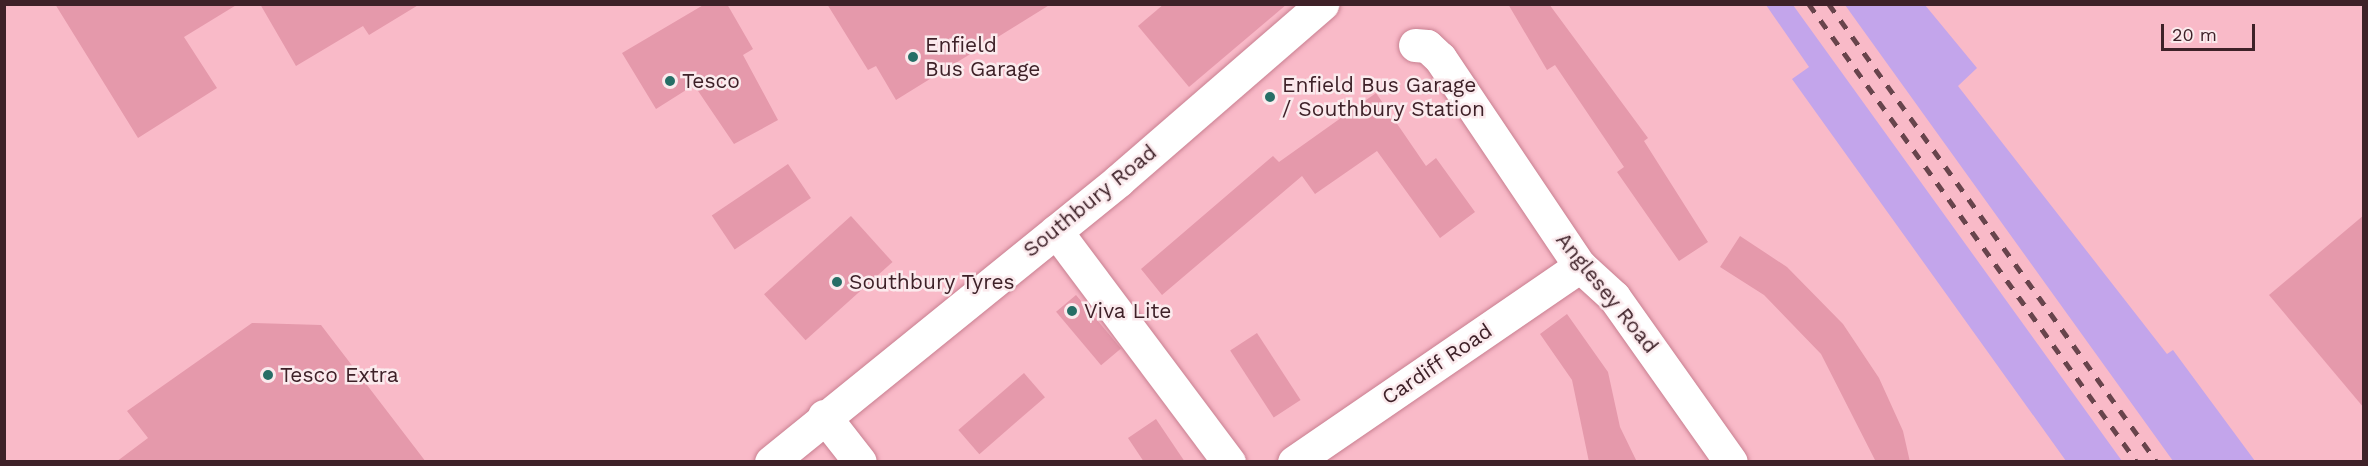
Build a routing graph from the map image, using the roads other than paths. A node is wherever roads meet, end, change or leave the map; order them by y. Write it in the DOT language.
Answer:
graph roads {
  1 [pos="1322,4"];
  2 [pos="1416,45"];
  3 [pos="1056,231"];
  4 [pos="1580,266"];
  5 [pos="824,416"];
  6 [pos="771,462"];
  7 [pos="860,462"];
  8 [pos="1229,462"];
  9 [pos="1294,462"];
  10 [pos="1731,462"];
  1 -- 3 [label="street, Southbury Road"];
  2 -- 4 [label="street, Anglesey Road"];
  3 -- 5 [label="street, Southbury Road"];
  3 -- 8 [label="street"];
  4 -- 9 [label="street, Cardiff Road"];
  4 -- 10 [label="street, Anglesey Road"];
  5 -- 6 [label="street, Southbury Road"];
  5 -- 7 [label="street"];
}
